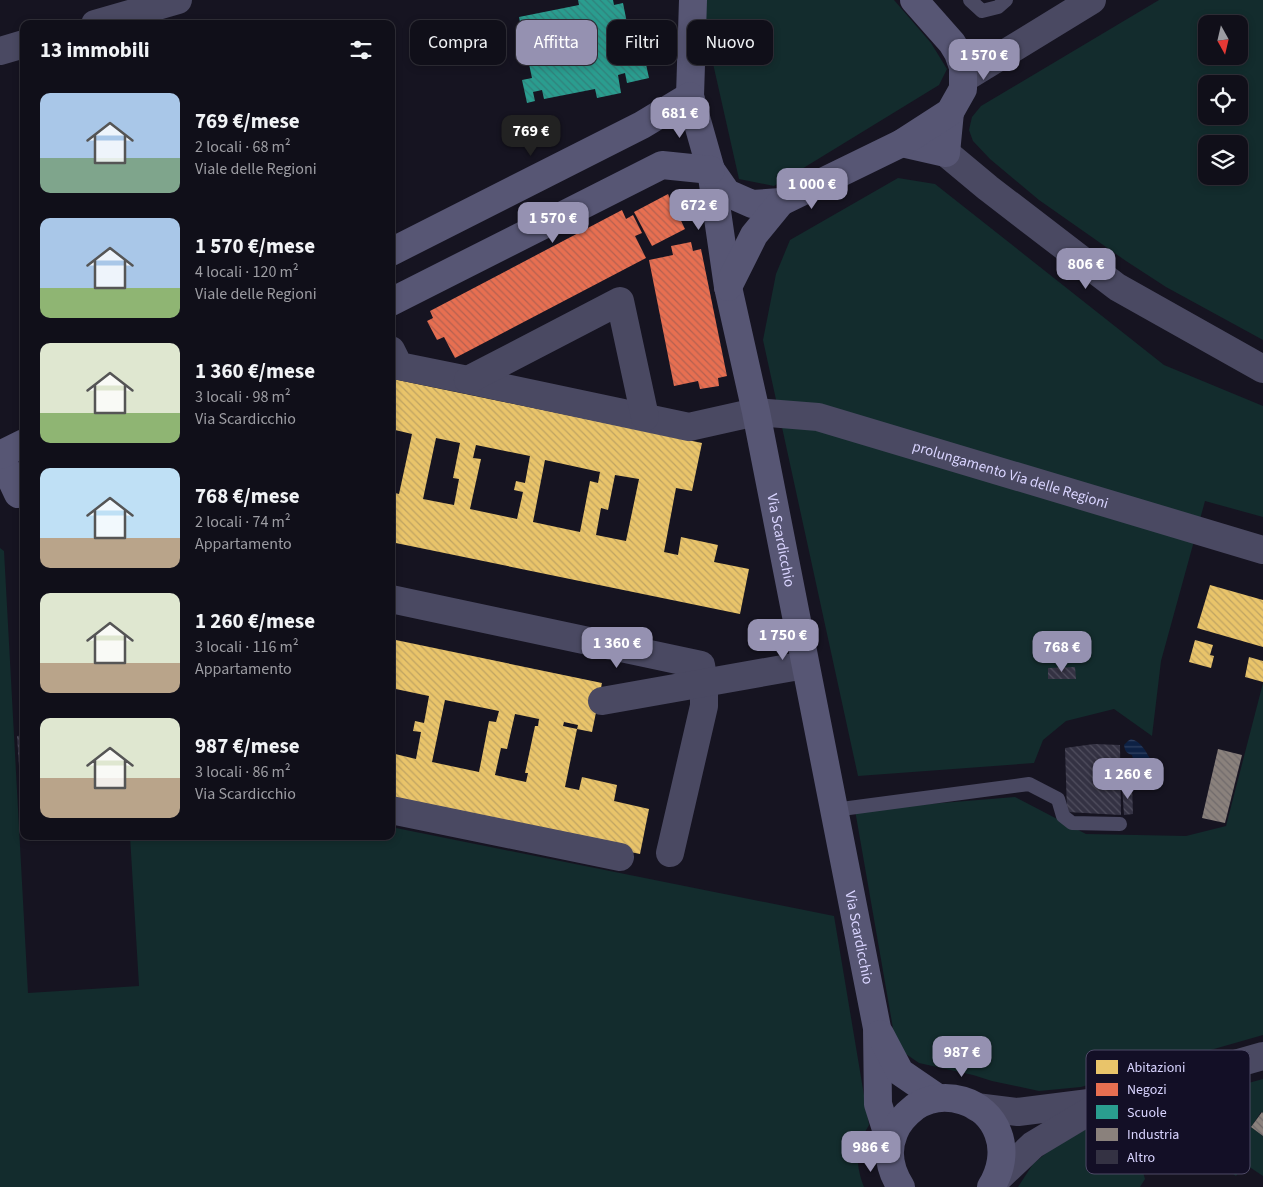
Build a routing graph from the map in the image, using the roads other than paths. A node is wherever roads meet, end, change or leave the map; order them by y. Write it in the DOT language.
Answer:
graph roads {
  1 [pos="178,0"];
  2 [pos="693,0"];
  3 [pos="914,0"];
  4 [pos="970,0"];
  5 [pos="1006,0"];
  6 [pos="1092,0"];
  7 [pos="109,20"];
  8 [pos="20,45"];
  9 [pos="0,51"];
  10 [pos="963,79"];
  11 [pos="690,96"];
  12 [pos="950,112"];
  13 [pos="902,143"];
  14 [pos="946,153"];
  15 [pos="711,170"];
  16 [pos="781,202"];
  17 [pos="395,250"];
  18 [pos="728,287"];
  19 [pos="395,300"];
  20 [pos="395,362"];
  21 [pos="1263,369"];
  22 [pos="468,380"];
  23 [pos="756,412"];
  24 [pos="645,417"];
  25 [pos="20,445"];
  26 [pos="0,455"];
  27 [pos="14,496"];
  28 [pos="1263,550"];
  29 [pos="395,600"];
  30 [pos="805,665"];
  31 [pos="704,683"];
  32 [pos="602,701"];
  33 [pos="834,810"];
  34 [pos="395,811"];
  35 [pos="1120,824"];
  36 [pos="670,853"];
  37 [pos="620,857"];
  38 [pos="877,1028"];
  39 [pos="1263,1056"];
  40 [pos="1250,1060"];
  41 [pos="938,1098"];
  42 [pos="1086,1103"];
  43 [pos="976,1106"];
  44 [pos="1086,1112"];
  45 [pos="890,1142"];
  46 [pos="993,1184"];
  47 [pos="901,1187"];
  1 -- 7 [label="street"];
  2 -- 11 [label="street"];
  3 -- 10 [label="street"];
  4 -- 5 [label="lane"];
  6 -- 10 [label="street"];
  8 -- 9 [label="street"];
  10 -- 12 [label="street"];
  11 -- 15 [label="street"];
  11 -- 17 [label="street"];
  12 -- 13 [label="street"];
  12 -- 14 [label="street"];
  13 -- 14 [label="street"];
  13 -- 16 [label="street"];
  14 -- 21 [label="street"];
  15 -- 16 [label="street"];
  15 -- 18 [label="street, Via Scardicchio"];
  15 -- 19 [label="street"];
  16 -- 18 [label="street"];
  18 -- 23 [label="street, Via Scardicchio"];
  20 -- 22 [label="street, prolungamento Via delle Regioni"];
  22 -- 24 [label="street, prolungamento Via delle Regioni"];
  22 -- 24 [label="street"];
  23 -- 24 [label="street, prolungamento Via delle Regioni"];
  23 -- 28 [label="street, prolungamento Via delle Regioni"];
  23 -- 30 [label="street, Via Scardicchio"];
  25 -- 26 [label="street"];
  26 -- 27 [label="street"];
  29 -- 31 [label="street"];
  30 -- 31 [label="street"];
  30 -- 33 [label="street, Via Scardicchio"];
  31 -- 32 [label="street"];
  31 -- 36 [label="street"];
  33 -- 35 [label="lane"];
  33 -- 38 [label="street, Via Scardicchio"];
  34 -- 37 [label="street"];
  38 -- 41 [label="street, Via Scardicchio"];
  38 -- 45 [label="street, Via Scardicchio"];
  39 -- 40 [label="street"];
  41 -- 43 [label="street"];
  41 -- 45 [label="street"];
  42 -- 43 [label="street"];
  43 -- 46 [label="street"];
  44 -- 46 [label="street"];
  45 -- 47 [label="street, Via Scardicchio"];
}
